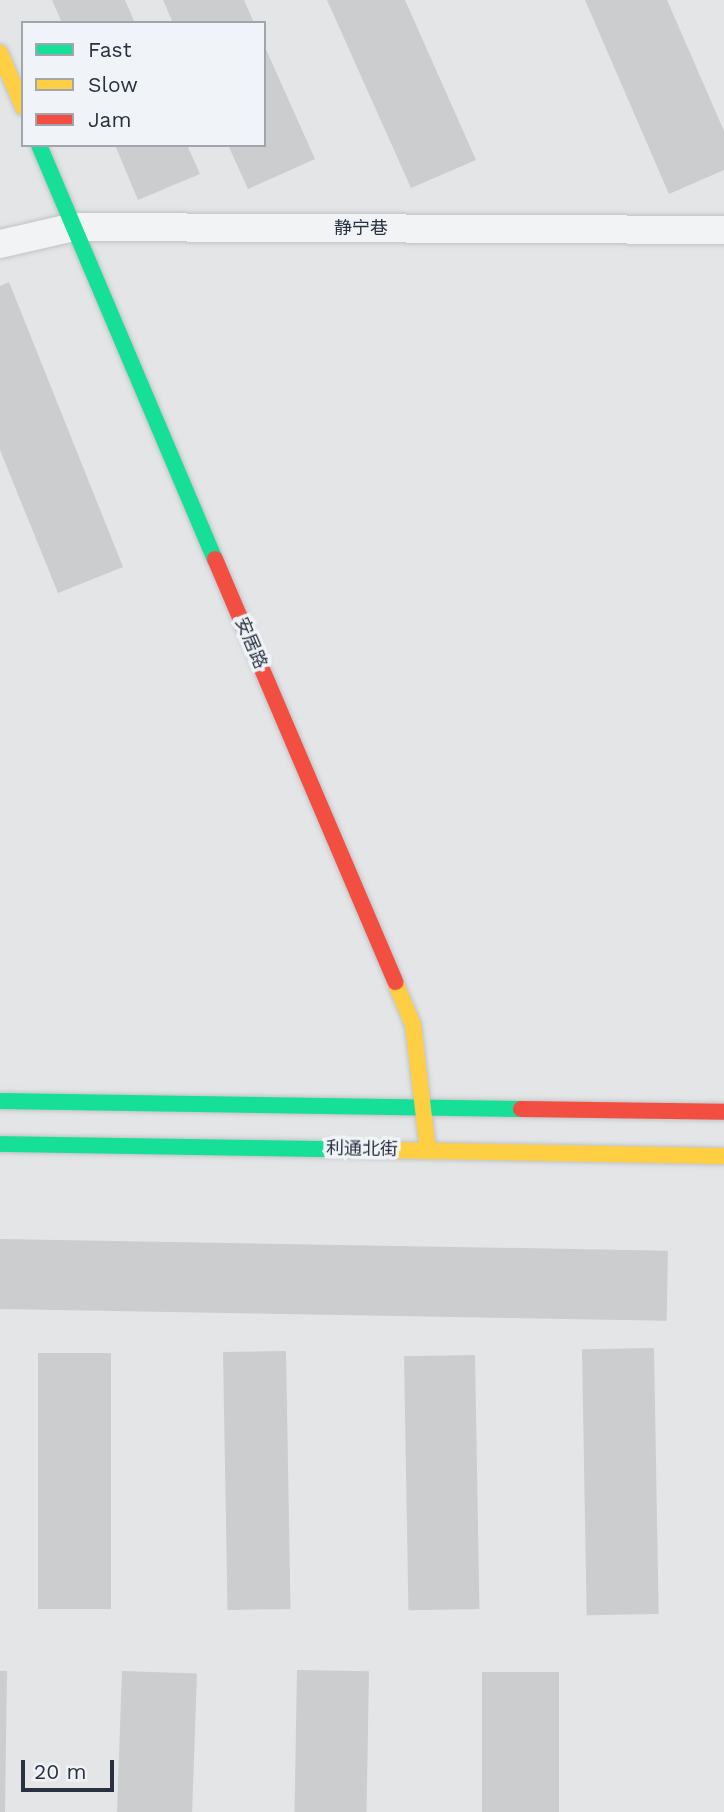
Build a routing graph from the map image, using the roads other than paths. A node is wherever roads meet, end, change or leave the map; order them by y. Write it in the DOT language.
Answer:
graph roads {
  1 [pos="0,53"];
  2 [pos="21,102"];
  3 [pos="40,147"];
  4 [pos="74,227"];
  5 [pos="724,230"];
  6 [pos="0,244"];
  7 [pos="0,1101"];
  8 [pos="426,1106"];
  9 [pos="724,1112"];
  10 [pos="0,1144"];
  11 [pos="428,1151"];
  12 [pos="724,1156"];
  1 -- 2 [label="main road"];
  3 -- 4 [label="main road, 安居路"];
  4 -- 5 [label="street, 静宁巷"];
  4 -- 6 [label="street, 静宁巷"];
  4 -- 8 [label="main road, 安居路"];
  7 -- 8 [label="main road"];
  8 -- 9 [label="main road"];
  8 -- 11 [label="main road, 安居路"];
  10 -- 11 [label="main road, 利通北街"];
  11 -- 12 [label="main road, 利通北街"];
}
